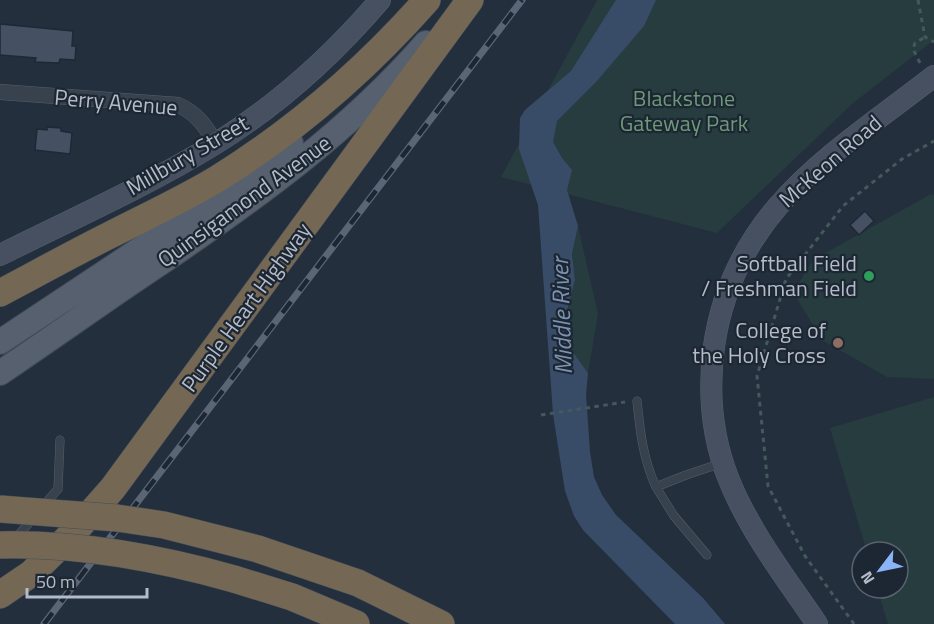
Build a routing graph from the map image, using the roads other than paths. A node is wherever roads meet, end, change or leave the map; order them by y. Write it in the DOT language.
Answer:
graph roads {
  1 [pos="380,0"];
  2 [pos="427,0"];
  3 [pos="465,0"];
  4 [pos="470,0"];
  5 [pos="927,70"];
  6 [pos="345,84"];
  7 [pos="0,92"];
  8 [pos="216,143"];
  9 [pos="0,255"];
  10 [pos="0,293"];
  11 [pos="0,342"];
  12 [pos="0,374"];
  13 [pos="637,401"];
  14 [pos="60,440"];
  15 [pos="723,463"];
  16 [pos="656,488"];
  17 [pos="0,509"];
  18 [pos="0,545"];
  19 [pos="0,555"];
  20 [pos="708,555"];
  21 [pos="0,595"];
  22 [pos="356,624"];
  23 [pos="441,624"];
  24 [pos="817,624"];
  1 -- 8 [label="main road, Millbury Street"];
  2 -- 6 [label="highway"];
  3 -- 12 [label="main road, Quinsigamond Avenue"];
  4 -- 21 [label="highway, Purple Heart Highway"];
  5 -- 15 [label="main road, McKeon Road"];
  6 -- 10 [label="highway"];
  6 -- 11 [label="main road, Quinsigamond Avenue"];
  7 -- 8 [label="street, Perry Avenue"];
  8 -- 9 [label="main road, Millbury Street"];
  13 -- 16 [label="lane"];
  14 -- 19 [label="lane"];
  15 -- 16 [label="lane"];
  15 -- 24 [label="main road, McKeon Road"];
  16 -- 20 [label="lane"];
  17 -- 23 [label="highway, bridge"];
  18 -- 22 [label="highway, bridge"];
}
